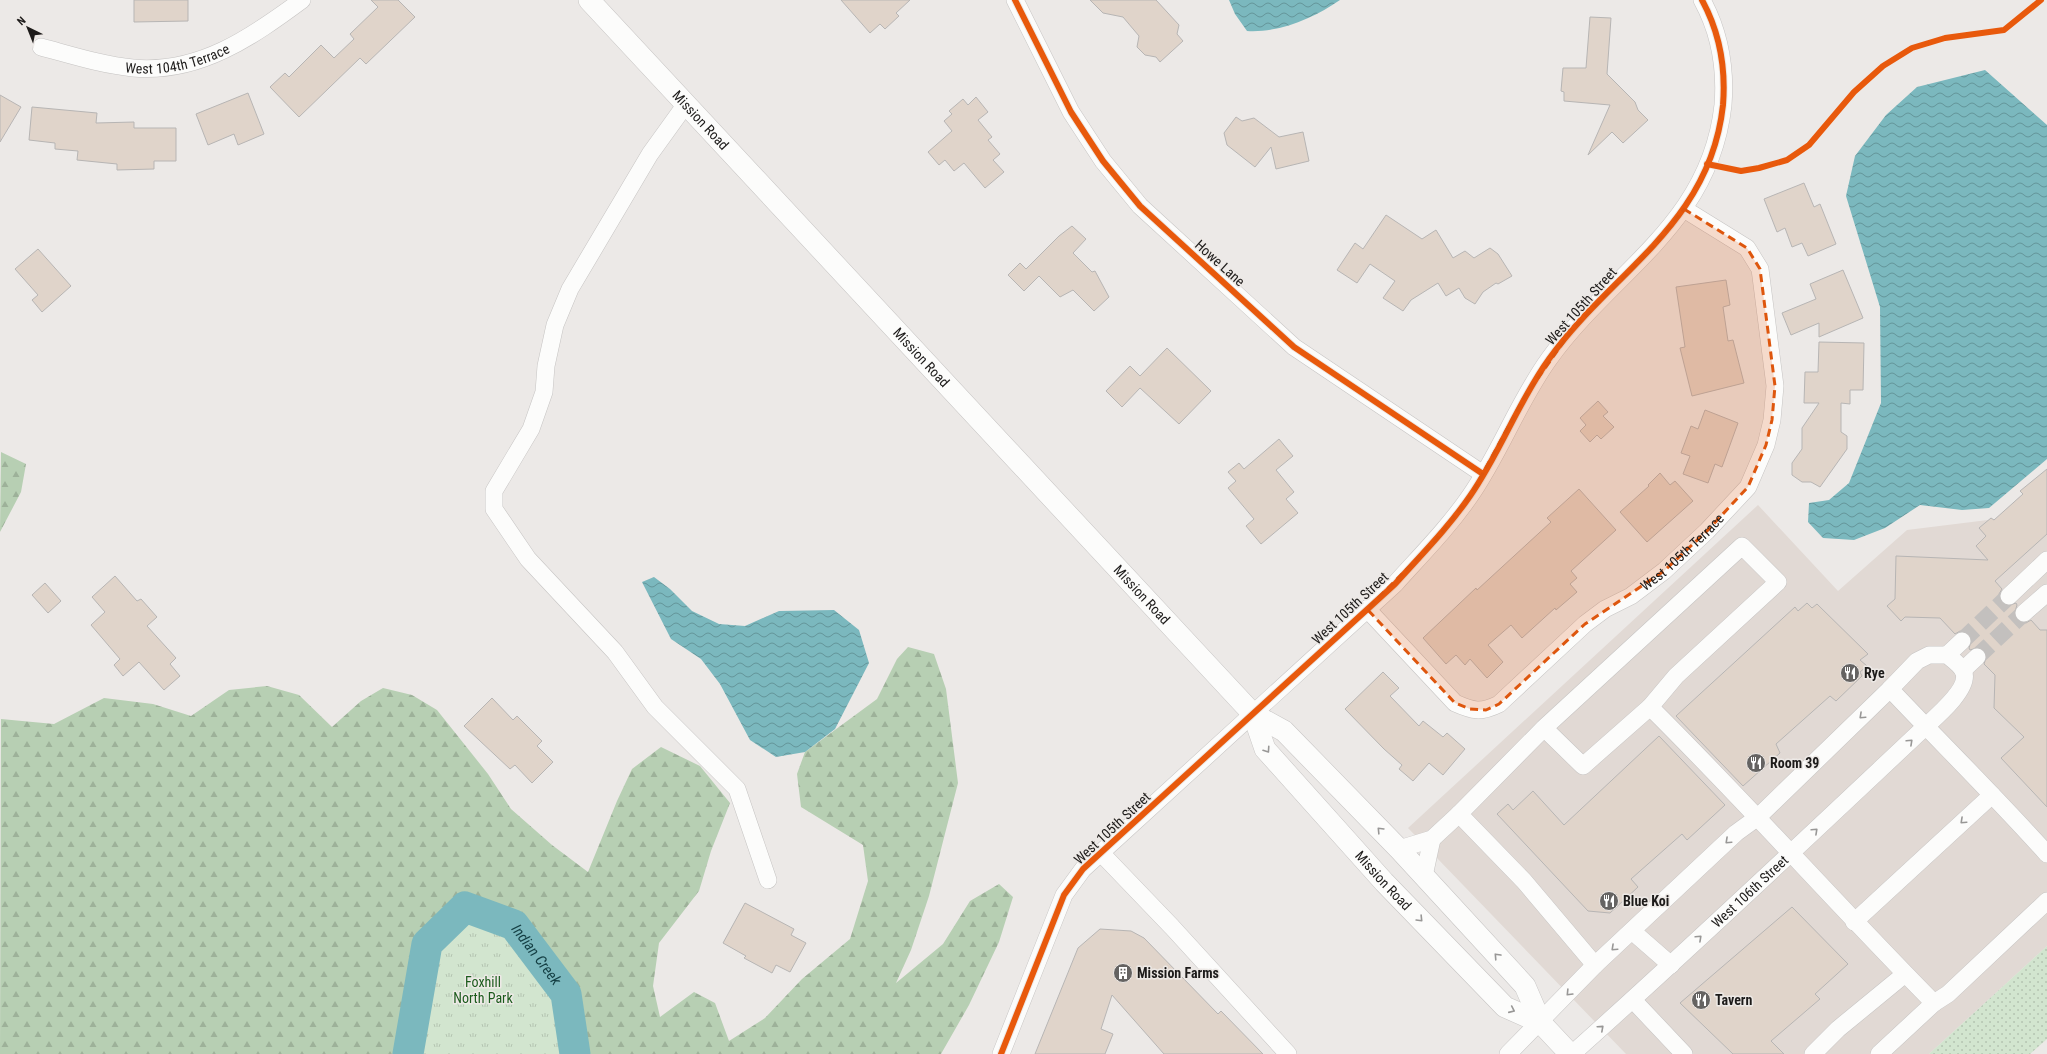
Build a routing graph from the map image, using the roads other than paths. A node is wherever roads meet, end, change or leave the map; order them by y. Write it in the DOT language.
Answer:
graph roads {
  1 [pos="302,0"];
  2 [pos="589,0"];
  3 [pos="1015,0"];
  4 [pos="1702,0"];
  5 [pos="41,47"];
  6 [pos="686,104"];
  7 [pos="1684,210"];
  8 [pos="1483,474"];
  9 [pos="2047,560"];
  10 [pos="2026,581"];
  11 [pos="2044,595"];
  12 [pos="2009,596"];
  13 [pos="1367,609"];
  14 [pos="2024,613"];
  15 [pos="1962,641"];
  16 [pos="1947,654"];
  17 [pos="1977,657"];
  18 [pos="1963,670"];
  19 [pos="1890,689"];
  20 [pos="1650,707"];
  21 [pos="1253,714"];
  22 [pos="1926,727"];
  23 [pos="1544,728"];
  24 [pos="1992,795"];
  25 [pos="1459,814"];
  26 [pos="1758,817"];
  27 [pos="1432,839"];
  28 [pos="1399,849"];
  29 [pos="1792,852"];
  30 [pos="1101,853"];
  31 [pos="2047,854"];
  32 [pos="1424,876"];
  33 [pos="768,880"];
  34 [pos="2047,901"];
  35 [pos="1854,922"];
  36 [pos="1632,931"];
  37 [pos="1596,965"];
  38 [pos="1671,965"];
  39 [pos="1905,974"];
  40 [pos="1633,1000"];
  41 [pos="1934,1003"];
  42 [pos="1541,1023"];
  43 [pos="1001,1054"];
  44 [pos="1288,1054"];
  45 [pos="1508,1054"];
  46 [pos="1571,1054"];
  47 [pos="1684,1054"];
  48 [pos="1813,1054"];
  49 [pos="1879,1054"];
  1 -- 5 [label="street, West 104th Terrace"];
  2 -- 6 [label="main road, Mission Road"];
  3 -- 8 [label="street, Howe Lane"];
  4 -- 7 [label="street, West 105th Street"];
  6 -- 21 [label="main road, Mission Road"];
  6 -- 33 [label="street"];
  7 -- 8 [label="street, West 105th Street"];
  7 -- 13 [label="street, West 105th Terrace"];
  8 -- 13 [label="street, West 105th Street"];
  9 -- 10 [label="street"];
  10 -- 11 [label="street"];
  10 -- 12 [label="street"];
  11 -- 14 [label="street"];
  13 -- 21 [label="street, West 105th Street"];
  15 -- 16 [label="street"];
  16 -- 18 [label="street"];
  16 -- 19 [label="street"];
  17 -- 18 [label="street"];
  18 -- 22 [label="street, West 106th Street"];
  19 -- 22 [label="street"];
  19 -- 26 [label="street, one-way"];
  20 -- 23 [label="street"];
  20 -- 23 [label="street"];
  20 -- 26 [label="street"];
  28 -- 21 [label="main road, Mission Road, one-way"];
  21 -- 30 [label="street, West 105th Street"];
  21 -- 42 [label="main road, Mission Road, one-way"];
  22 -- 24 [label="street"];
  29 -- 22 [label="street, West 106th Street, one-way"];
  23 -- 25 [label="street"];
  24 -- 31 [label="street"];
  24 -- 35 [label="street, one-way"];
  25 -- 27 [label="street"];
  25 -- 37 [label="street"];
  26 -- 29 [label="street"];
  26 -- 36 [label="street, one-way"];
  27 -- 28 [label="street"];
  27 -- 32 [label="street"];
  28 -- 32 [label="main road, Mission Road"];
  29 -- 35 [label="street"];
  38 -- 29 [label="street, West 106th Street, one-way"];
  30 -- 43 [label="street, West 105th Street"];
  30 -- 44 [label="street"];
  42 -- 32 [label="main road, Mission Road, one-way"];
  34 -- 41 [label="street"];
  35 -- 39 [label="street"];
  36 -- 37 [label="street, one-way"];
  36 -- 38 [label="street"];
  37 -- 42 [label="street, one-way"];
  38 -- 40 [label="street, West 106th Street"];
  39 -- 41 [label="street"];
  39 -- 48 [label="street"];
  46 -- 40 [label="street, West 106th Street, one-way"];
  40 -- 47 [label="street"];
  41 -- 49 [label="street"];
  42 -- 45 [label="street"];
  42 -- 46 [label="main road, Mission Road"];
}
